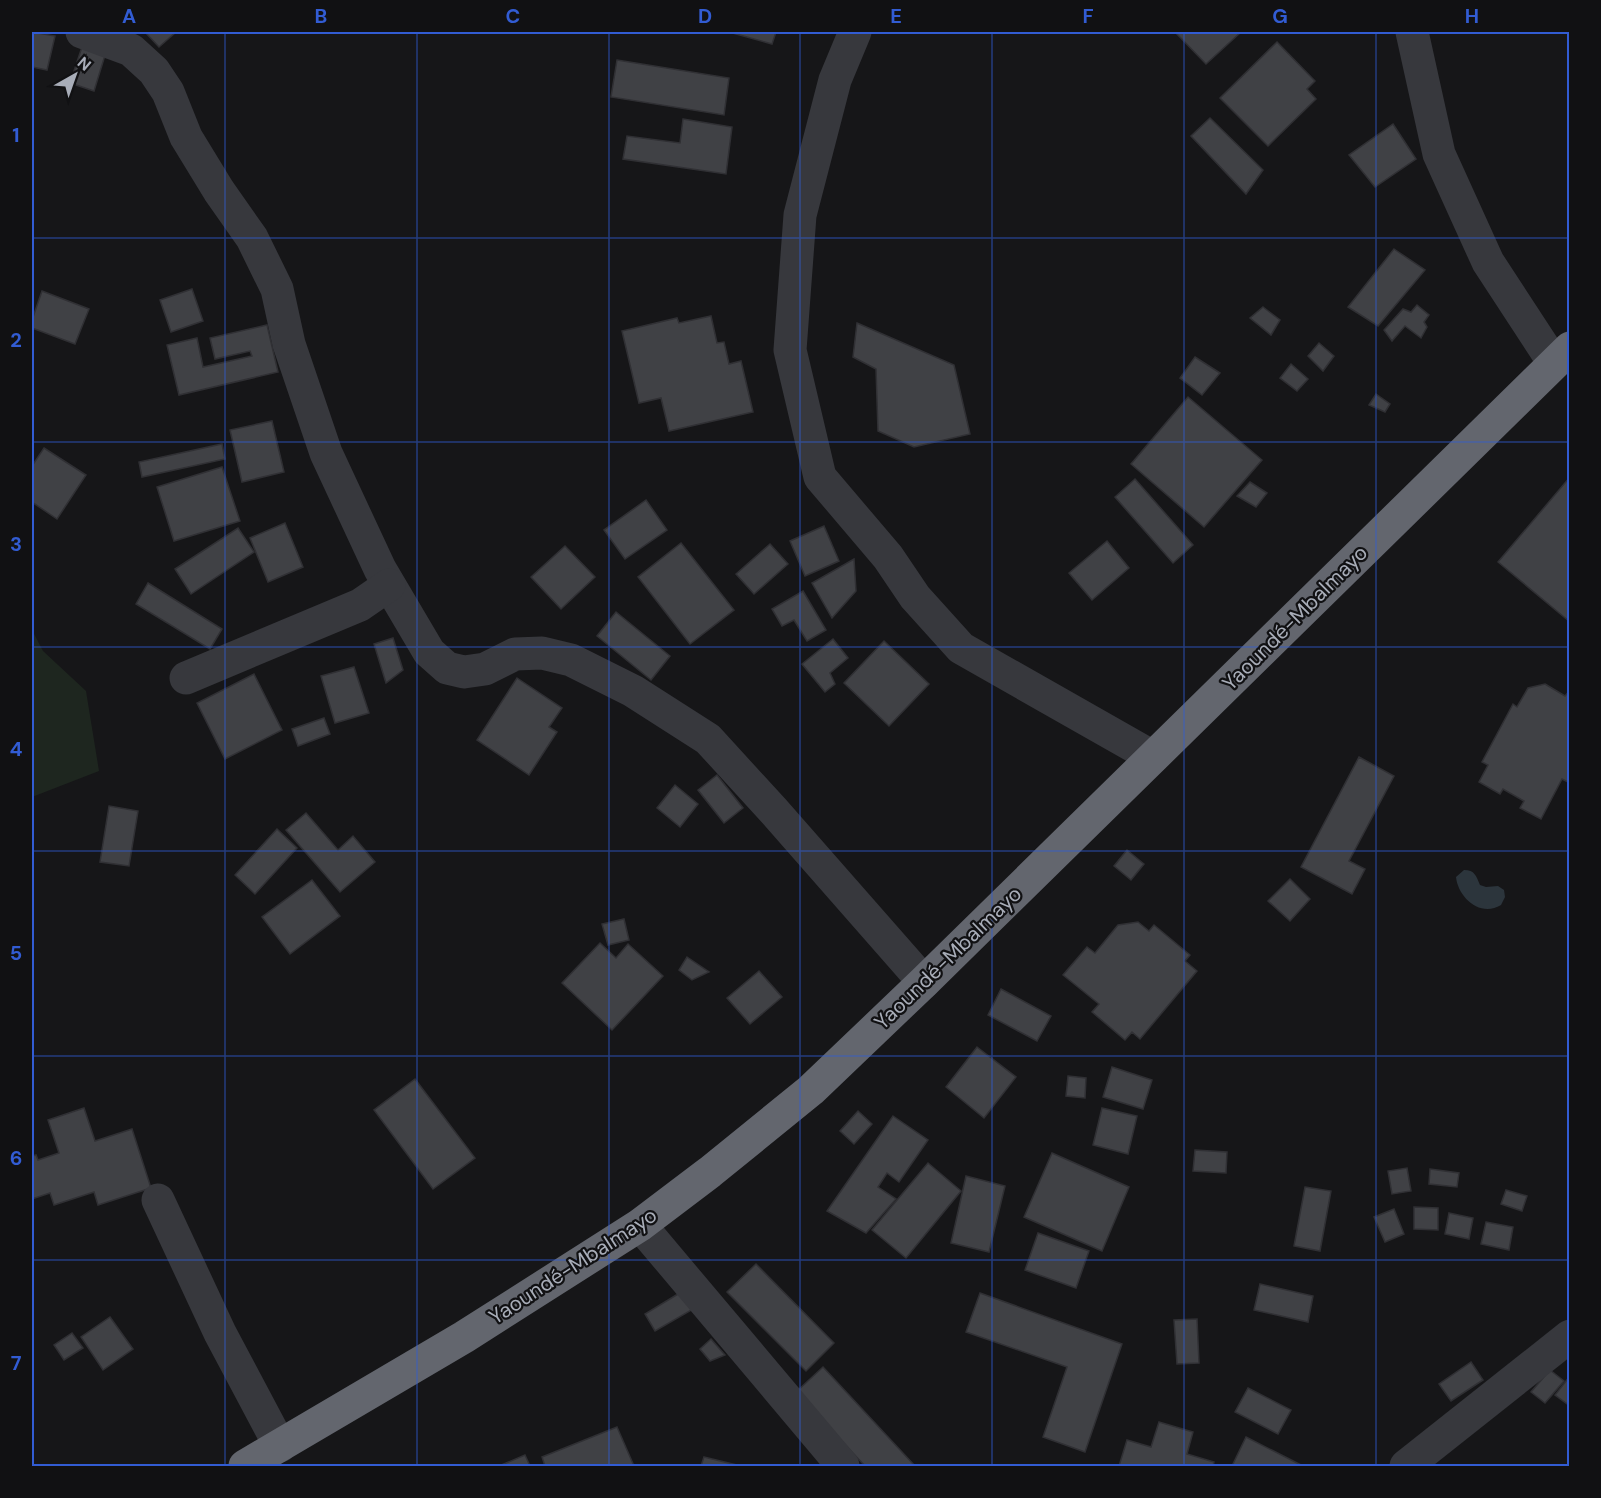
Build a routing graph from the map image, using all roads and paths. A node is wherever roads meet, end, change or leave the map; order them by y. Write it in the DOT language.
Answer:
graph roads {
  1 [pos="82,32"];
  2 [pos="855,32"];
  3 [pos="1412,32"];
  4 [pos="1562,356"];
  5 [pos="389,585"];
  6 [pos="186,678"];
  7 [pos="1153,757"];
  8 [pos="924,982"];
  9 [pos="158,1200"];
  10 [pos="640,1225"];
  11 [pos="1569,1336"];
  12 [pos="280,1446"];
  13 [pos="245,1467"];
  14 [pos="843,1467"];
  15 [pos="1406,1467"];
  1 -- 5 [label="street"];
  2 -- 7 [label="street"];
  3 -- 4 [label="street"];
  4 -- 7 [label="highway, Yaoundé-Mbalmayo"];
  5 -- 6 [label="street"];
  5 -- 8 [label="street"];
  7 -- 8 [label="highway, Yaoundé-Mbalmayo"];
  8 -- 10 [label="highway, Yaoundé-Mbalmayo"];
  9 -- 12 [label="street"];
  10 -- 12 [label="highway, Yaoundé-Mbalmayo"];
  10 -- 14 [label="street"];
  11 -- 15 [label="street"];
  12 -- 13 [label="highway, Yaoundé-Mbalmayo"];
}
